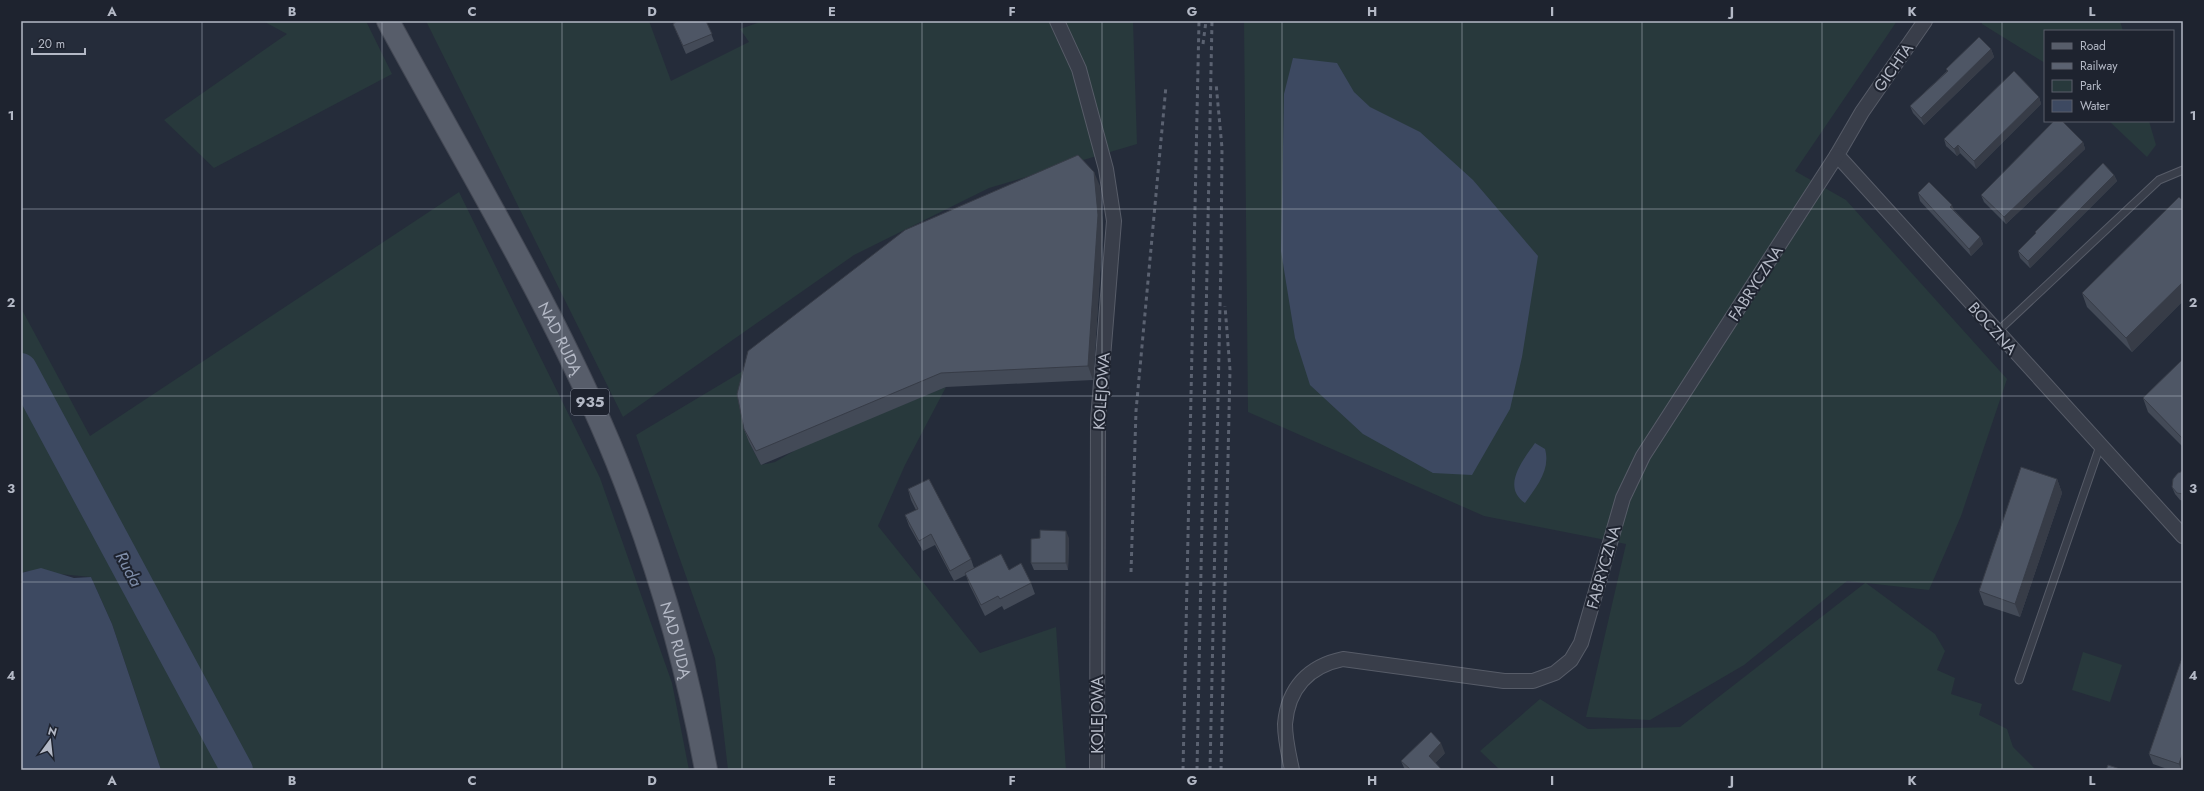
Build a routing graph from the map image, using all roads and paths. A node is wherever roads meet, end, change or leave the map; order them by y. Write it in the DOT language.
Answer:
graph roads {
  1 [pos="388,21"];
  2 [pos="1057,21"];
  3 [pos="1925,21"];
  4 [pos="1837,155"];
  5 [pos="2183,170"];
  6 [pos="1997,332"];
  7 [pos="2100,446"];
  8 [pos="2183,536"];
  9 [pos="2019,680"];
  10 [pos="706,770"];
  11 [pos="1097,770"];
  12 [pos="1292,770"];
  1 -- 10 [label="main road, NAD RUDĄ / 935"];
  2 -- 11 [label="street, KOLEJOWA"];
  3 -- 4 [label="street, GICHTA"];
  4 -- 6 [label="street, BOCZNA"];
  4 -- 12 [label="street, FABRYCZNA"];
  5 -- 6 [label="lane"];
  6 -- 7 [label="street, BOCZNA"];
  7 -- 8 [label="street, BOCZNA"];
  7 -- 9 [label="lane"];
}
